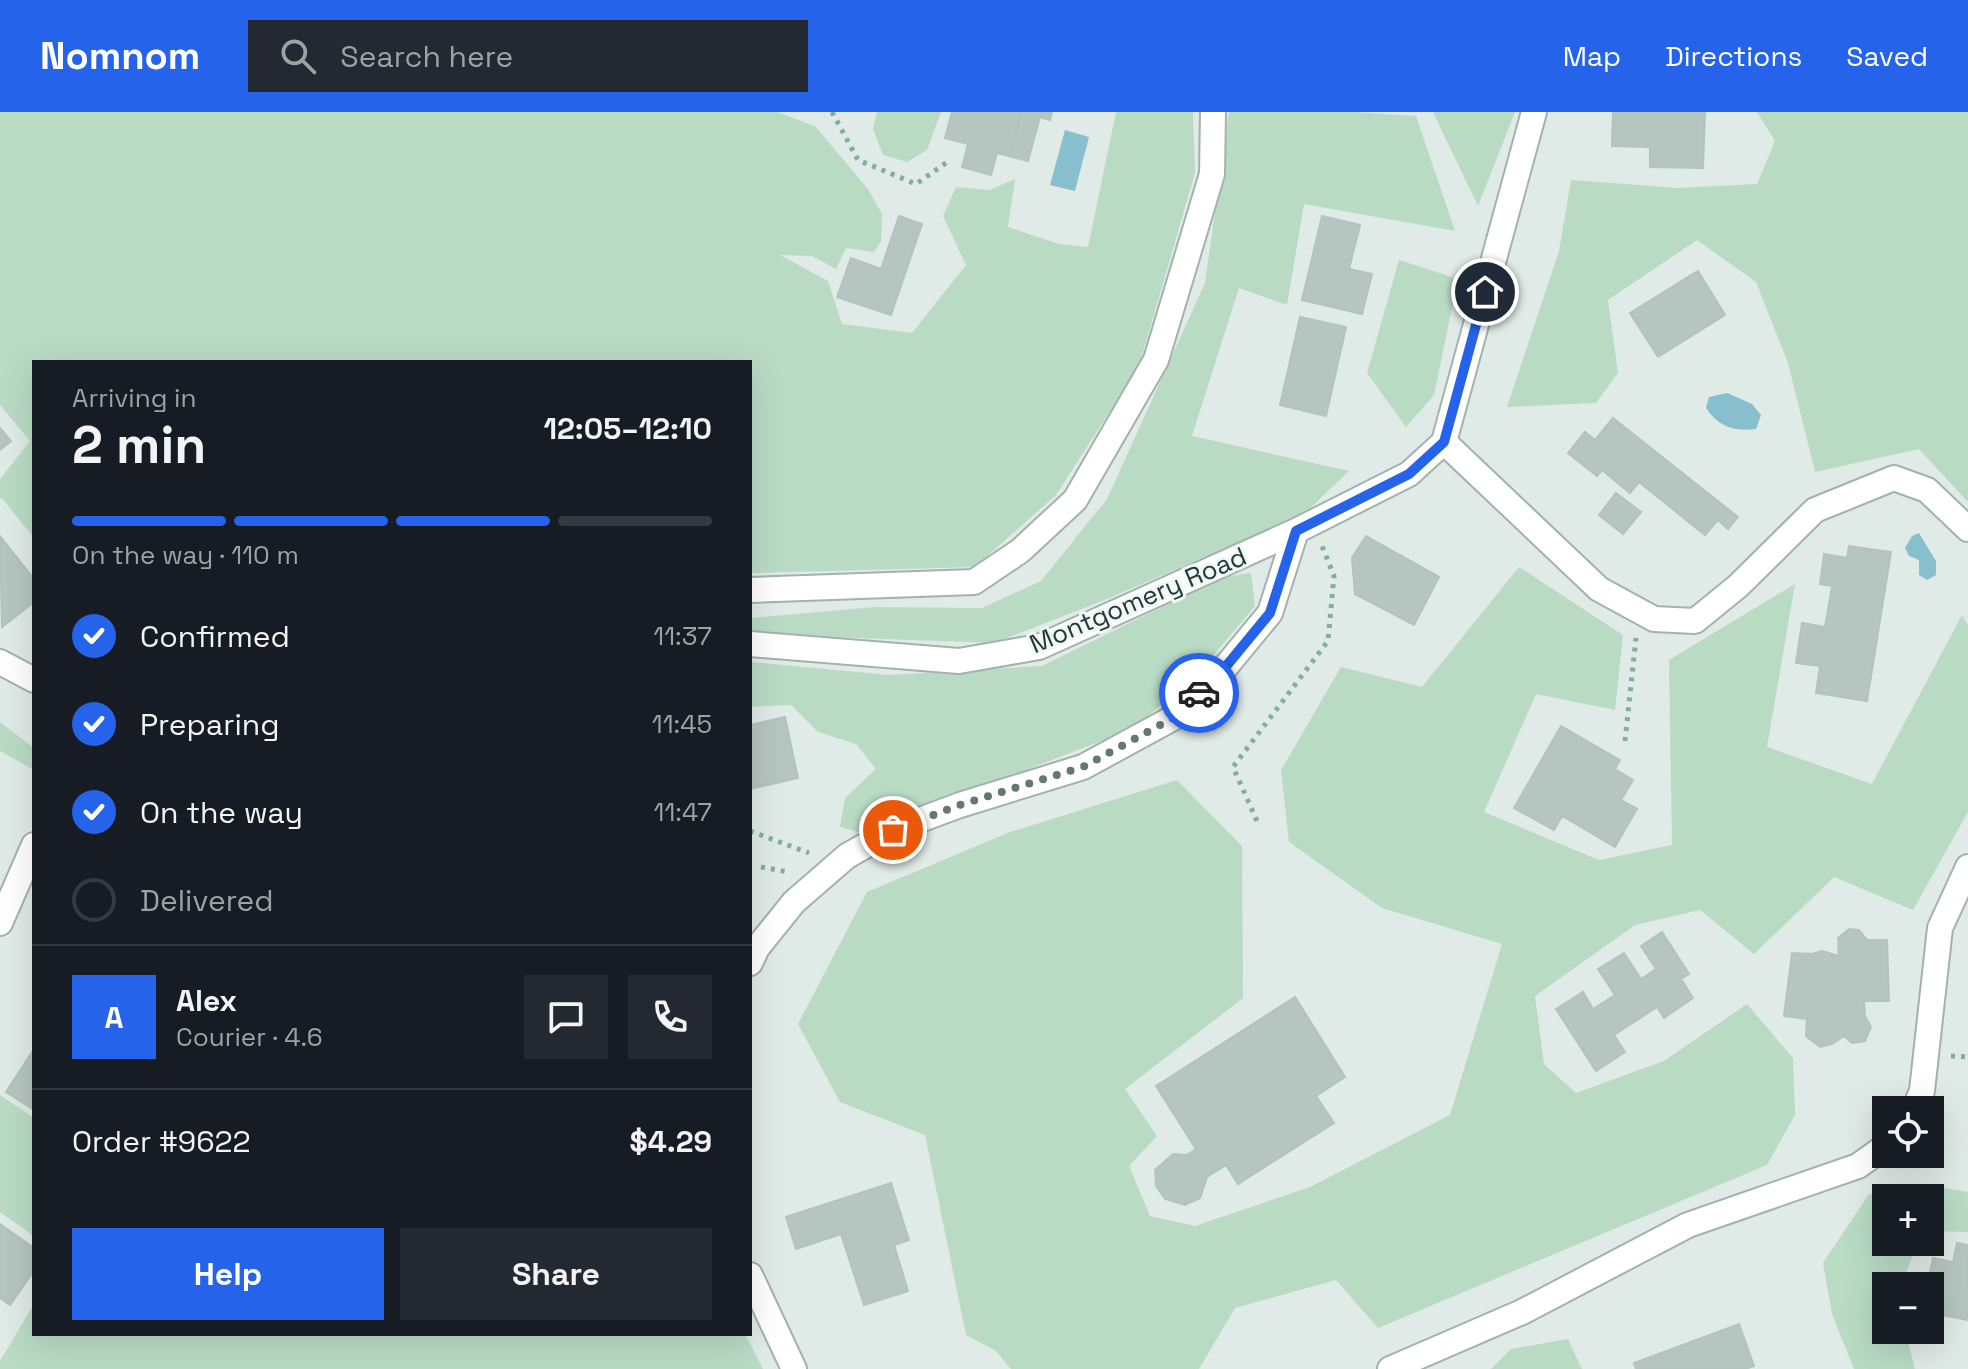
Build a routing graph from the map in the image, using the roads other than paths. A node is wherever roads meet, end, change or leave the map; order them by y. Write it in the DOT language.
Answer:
graph roads {
  1 [pos="1213,112"];
  2 [pos="1534,112"];
  3 [pos="1444,442"];
  4 [pos="1304,527"];
  5 [pos="1968,529"];
  6 [pos="752,590"];
  7 [pos="752,644"];
  8 [pos="0,662"];
  9 [pos="32,679"];
  10 [pos="32,850"];
  11 [pos="1968,867"];
  12 [pos="0,923"];
  13 [pos="752,959"];
  14 [pos="1920,1096"];
  15 [pos="1872,1156"];
  16 [pos="752,1279"];
  17 [pos="794,1369"];
  18 [pos="1390,1369"];
  1 -- 6 [label="street"];
  2 -- 3 [label="street"];
  3 -- 4 [label="street, Montgomery Road"];
  3 -- 5 [label="street"];
  4 -- 7 [label="street, Montgomery Road"];
  4 -- 13 [label="street"];
  8 -- 9 [label="street"];
  10 -- 12 [label="street"];
  11 -- 14 [label="street"];
  15 -- 18 [label="street"];
  16 -- 17 [label="street"];
}
